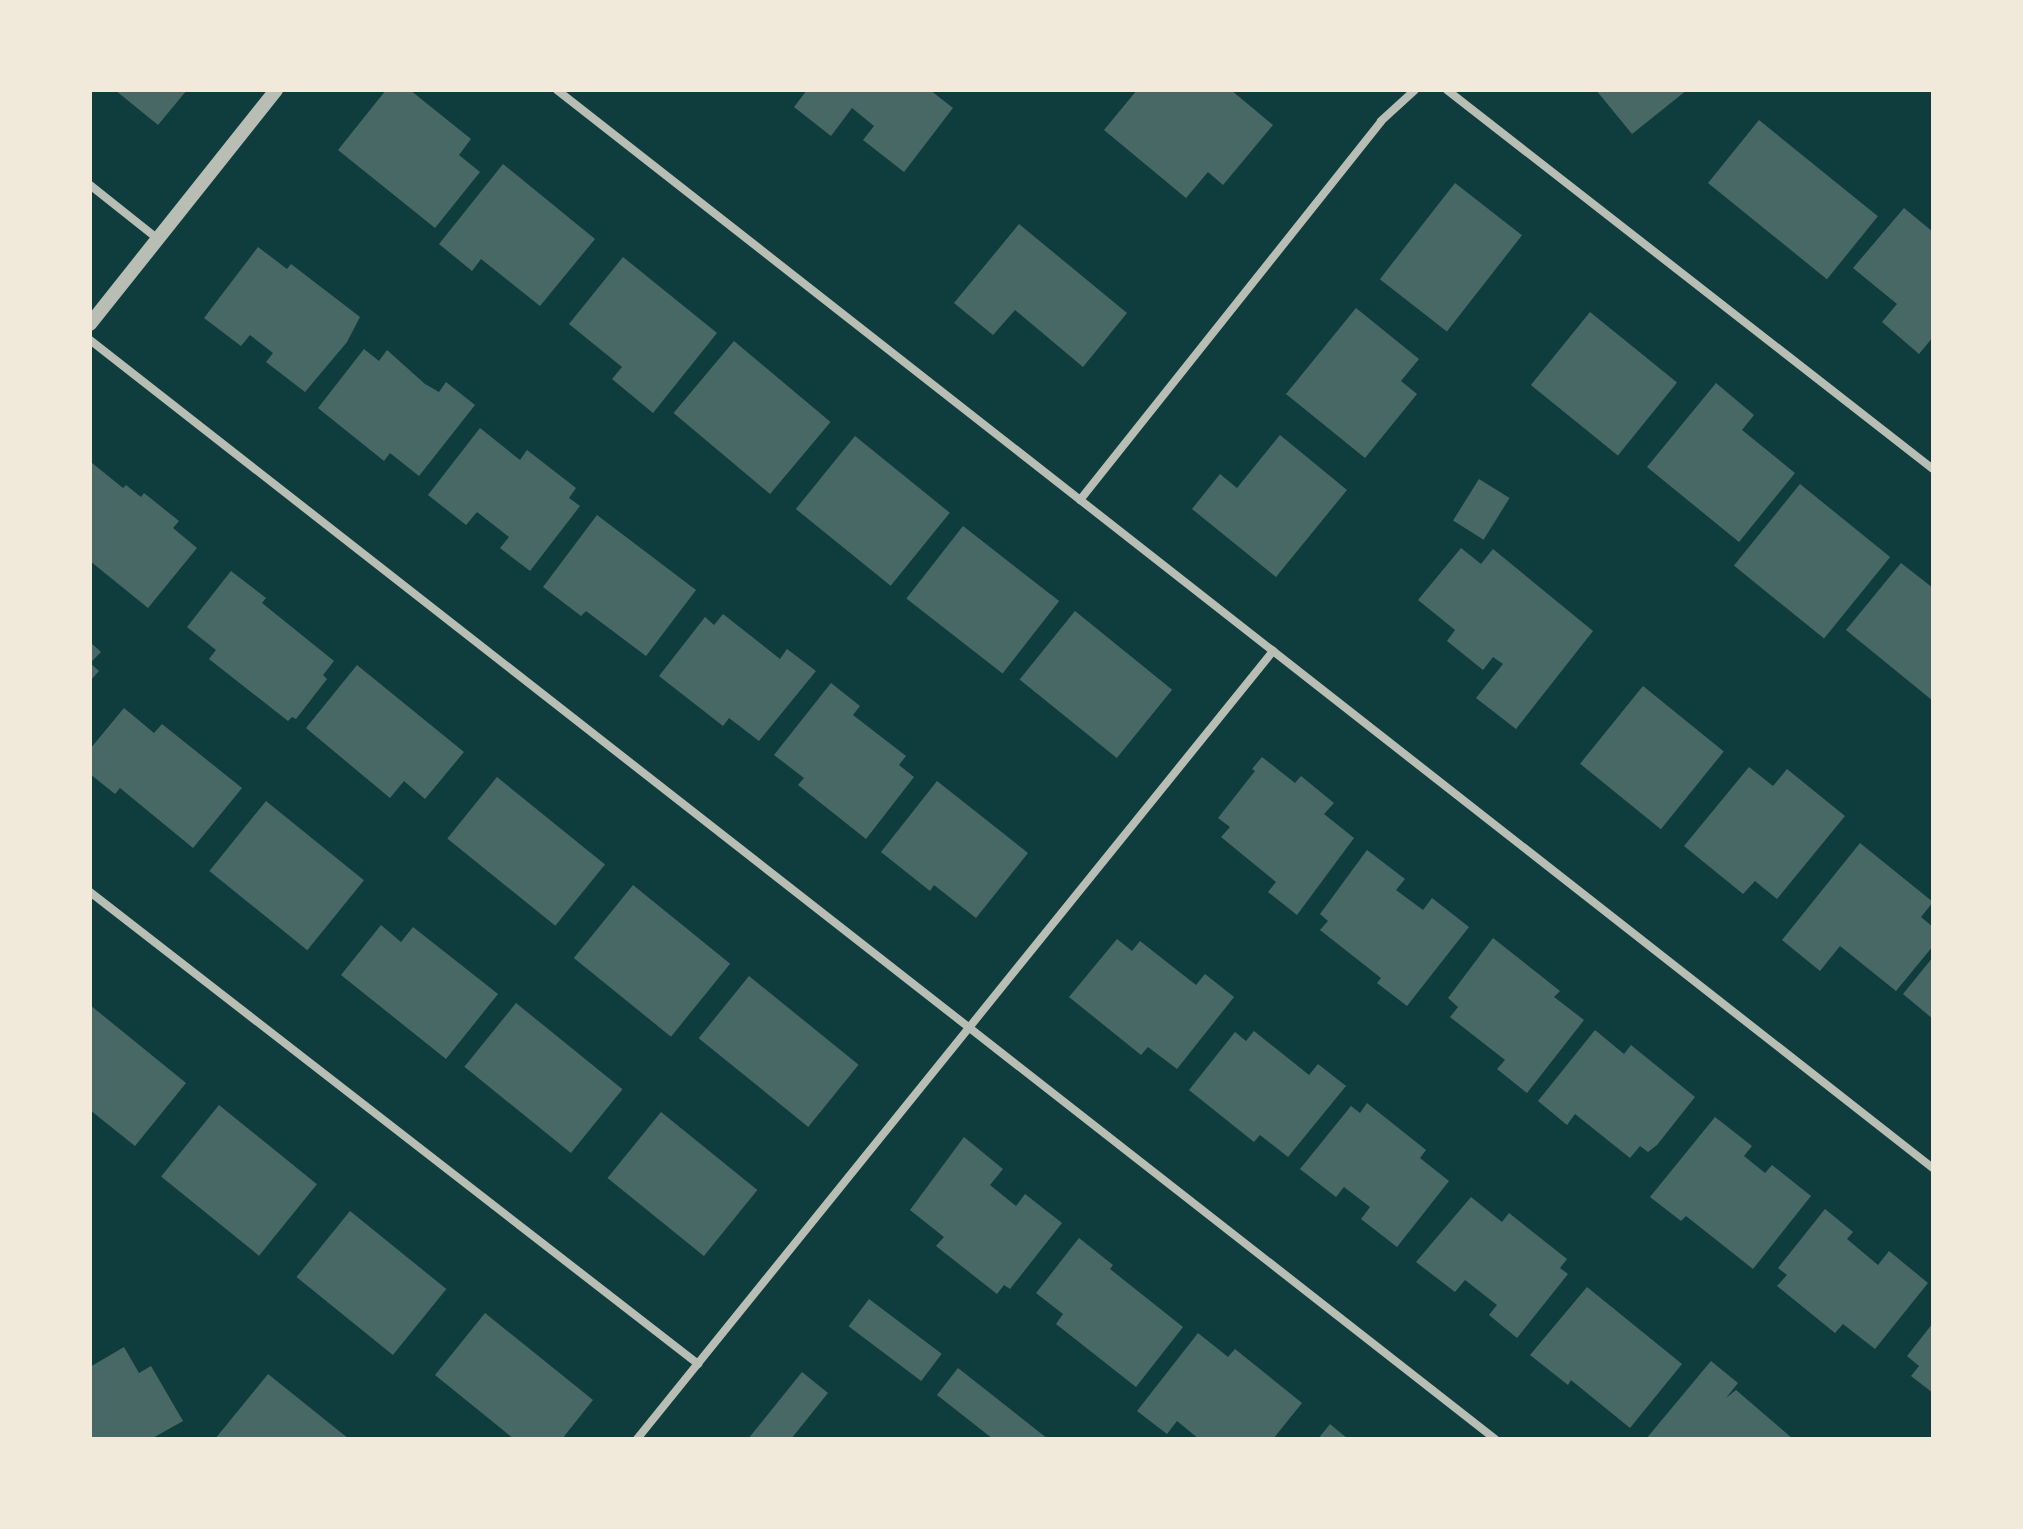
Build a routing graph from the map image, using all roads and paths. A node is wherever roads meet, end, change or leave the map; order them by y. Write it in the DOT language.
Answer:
graph roads {
  1 [pos="276,90"];
  2 [pos="557,90"];
  3 [pos="1415,90"];
  4 [pos="1447,90"];
  5 [pos="90,185"];
  6 [pos="158,239"];
  7 [pos="90,324"];
  8 [pos="90,340"];
  9 [pos="1933,469"];
  10 [pos="1080,500"];
  11 [pos="1273,651"];
  12 [pos="90,892"];
  13 [pos="970,1027"];
  14 [pos="1933,1168"];
  15 [pos="698,1364"];
  16 [pos="637,1439"];
  17 [pos="1495,1439"];
  1 -- 6 [label="street"];
  2 -- 10 [label="street"];
  3 -- 10 [label="street"];
  4 -- 9 [label="street"];
  5 -- 6 [label="street"];
  6 -- 7 [label="street"];
  8 -- 13 [label="street"];
  10 -- 11 [label="street"];
  11 -- 13 [label="street"];
  11 -- 14 [label="street"];
  12 -- 15 [label="street"];
  13 -- 15 [label="street"];
  13 -- 17 [label="street"];
  15 -- 16 [label="street"];
}
